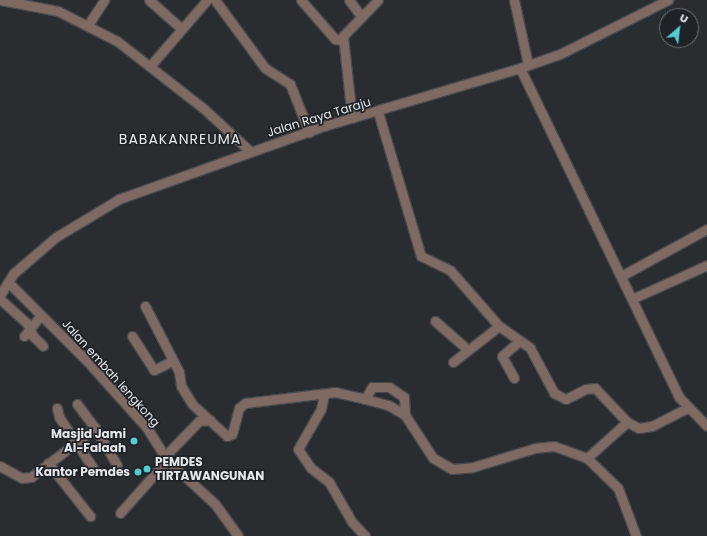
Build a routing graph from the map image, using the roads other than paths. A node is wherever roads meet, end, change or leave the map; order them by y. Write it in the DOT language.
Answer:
graph roads {
  1 [pos="1,0"];
  2 [pos="104,0"];
  3 [pos="149,0"];
  4 [pos="207,0"];
  5 [pos="215,0"];
  6 [pos="349,0"];
  7 [pos="378,0"];
  8 [pos="514,0"];
  9 [pos="668,0"];
  10 [pos="305,2"];
  11 [pos="362,17"];
  12 [pos="88,25"];
  13 [pos="182,29"];
  14 [pos="343,41"];
  15 [pos="150,66"];
  16 [pos="524,67"];
  17 [pos="378,112"];
  18 [pos="352,118"];
  19 [pos="309,132"];
  20 [pos="250,151"];
  21 [pos="707,229"];
  22 [pos="707,265"];
  23 [pos="623,275"];
  24 [pos="8,282"];
  25 [pos="0,295"];
  26 [pos="634,298"];
  27 [pos="0,299"];
  28 [pos="145,306"];
  29 [pos="42,315"];
  30 [pos="435,320"];
  31 [pos="499,326"];
  32 [pos="29,328"];
  33 [pos="24,336"];
  34 [pos="132,336"];
  35 [pos="518,342"];
  36 [pos="43,346"];
  37 [pos="467,349"];
  38 [pos="172,361"];
  39 [pos="453,362"];
  40 [pos="514,378"];
  41 [pos="324,394"];
  42 [pos="365,399"];
  43 [pos="77,404"];
  44 [pos="57,408"];
  45 [pos="686,408"];
  46 [pos="405,415"];
  47 [pos="210,420"];
  48 [pos="627,422"];
  49 [pos="707,426"];
  50 [pos="95,428"];
  51 [pos="76,441"];
  52 [pos="167,458"];
  53 [pos="587,458"];
  54 [pos="48,463"];
  55 [pos="117,465"];
  56 [pos="0,466"];
  57 [pos="95,471"];
  58 [pos="120,513"];
  59 [pos="90,516"];
  60 [pos="238,536"];
  61 [pos="365,536"];
  62 [pos="636,536"];
  1 -- 12 [label="street"];
  2 -- 12 [label="street"];
  3 -- 13 [label="street"];
  4 -- 13 [label="street"];
  5 -- 19 [label="street"];
  6 -- 11 [label="street"];
  7 -- 11 [label="street"];
  8 -- 16 [label="street"];
  9 -- 16 [label="street, Jalan Raya Taraju"];
  10 -- 14 [label="street"];
  11 -- 14 [label="street"];
  12 -- 15 [label="street"];
  13 -- 15 [label="street"];
  14 -- 18 [label="street"];
  15 -- 20 [label="street"];
  16 -- 17 [label="street, Jalan Raya Taraju"];
  16 -- 23 [label="street"];
  17 -- 18 [label="street, Jalan Raya Taraju"];
  17 -- 31 [label="street"];
  18 -- 19 [label="street, Jalan Raya Taraju"];
  19 -- 20 [label="street, Jalan Raya Taraju"];
  20 -- 24 [label="street, Jalan Raya Taraju"];
  21 -- 23 [label="street"];
  22 -- 26 [label="street"];
  23 -- 26 [label="street"];
  24 -- 25 [label="street, Jalan Raya Taraju"];
  24 -- 29 [label="street, Jalan embah lengkong"];
  26 -- 45 [label="street"];
  27 -- 32 [label="street"];
  28 -- 38 [label="street"];
  29 -- 32 [label="street"];
  29 -- 52 [label="street, Jalan embah lengkong"];
  30 -- 37 [label="street"];
  31 -- 35 [label="street"];
  31 -- 37 [label="street"];
  32 -- 33 [label="street"];
  32 -- 36 [label="street"];
  34 -- 38 [label="street"];
  35 -- 40 [label="street"];
  35 -- 48 [label="street"];
  37 -- 39 [label="street"];
  38 -- 47 [label="street"];
  41 -- 42 [label="street"];
  41 -- 47 [label="street"];
  41 -- 61 [label="street"];
  42 -- 46 [label="street"];
  42 -- 46 [label="street"];
  43 -- 50 [label="street"];
  44 -- 51 [label="street"];
  45 -- 48 [label="street"];
  45 -- 49 [label="street"];
  46 -- 53 [label="street"];
  47 -- 52 [label="street"];
  48 -- 53 [label="street"];
  50 -- 51 [label="street"];
  50 -- 55 [label="street"];
  51 -- 54 [label="street"];
  51 -- 57 [label="street"];
  52 -- 58 [label="street"];
  52 -- 60 [label="street, Jalan embah lengkong"];
  53 -- 62 [label="street"];
  54 -- 56 [label="street"];
  54 -- 59 [label="street"];
}
